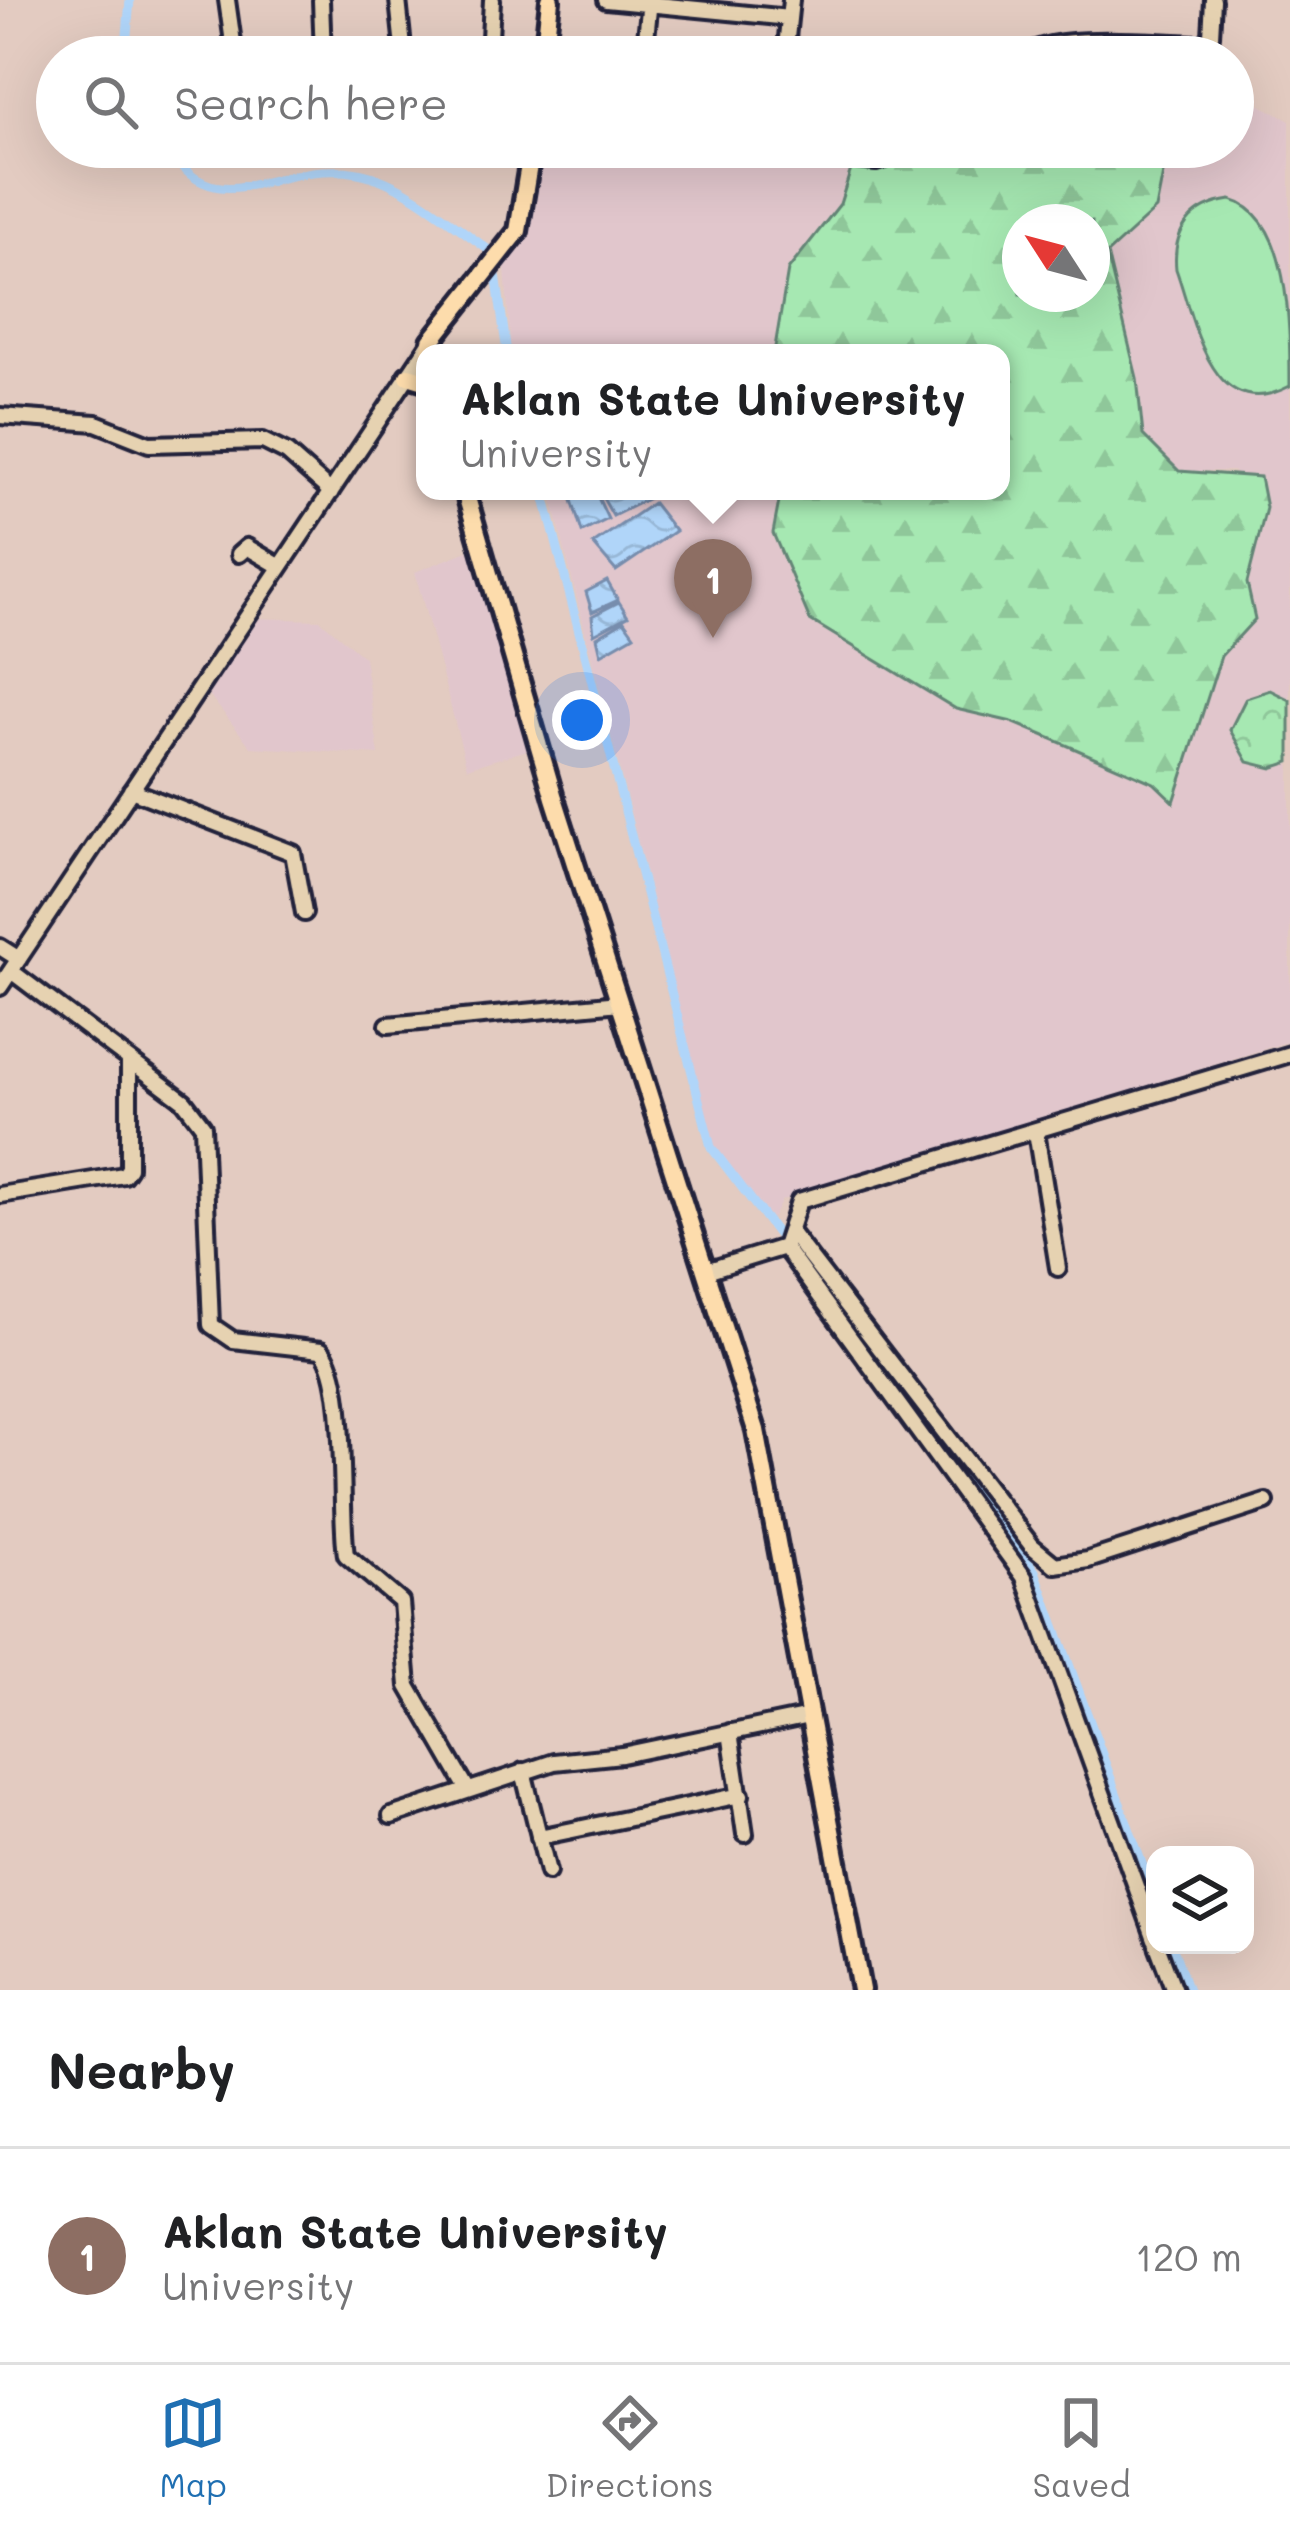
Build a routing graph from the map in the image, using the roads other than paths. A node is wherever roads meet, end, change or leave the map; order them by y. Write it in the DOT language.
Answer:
graph roads {
  1 [pos="227,0"];
  2 [pos="321,0"];
  3 [pos="398,0"];
  4 [pos="492,0"];
  5 [pos="541,0"];
  6 [pos="550,0"];
  7 [pos="606,0"];
  8 [pos="790,0"];
  9 [pos="1213,0"];
  10 [pos="650,2"];
  11 [pos="789,18"];
  12 [pos="232,36"];
  13 [pos="322,36"];
  14 [pos="402,36"];
  15 [pos="490,36"];
  16 [pos="540,36"];
  17 [pos="544,36"];
  18 [pos="646,36"];
  19 [pos="787,36"];
  20 [pos="1211,36"];
  21 [pos="529,168"];
  22 [pos="433,344"];
  23 [pos="416,380"];
  24 [pos="0,416"];
  25 [pos="332,492"];
  26 [pos="468,500"];
  27 [pos="238,554"];
  28 [pos="279,566"];
  29 [pos="131,790"];
  30 [pos="304,913"];
  31 [pos="0,947"];
  32 [pos="15,965"];
  33 [pos="0,987"];
  34 [pos="620,1003"];
  35 [pos="388,1024"];
  36 [pos="1290,1054"];
  37 [pos="129,1061"];
  38 [pos="1036,1132"];
  39 [pos="0,1196"];
  40 [pos="787,1243"];
  41 [pos="1058,1268"];
  42 [pos="709,1270"];
  43 [pos="1266,1502"];
  44 [pos="808,1716"];
  45 [pos="730,1732"];
  46 [pos="523,1771"];
  47 [pos="468,1790"];
  48 [pos="741,1795"];
  49 [pos="391,1816"];
  50 [pos="745,1834"];
  51 [pos="539,1837"];
  52 [pos="548,1872"];
  53 [pos="1146,1914"];
  54 [pos="1160,1954"];
  55 [pos="861,1990"];
  56 [pos="1174,1990"];
  1 -- 12 [label="street"];
  2 -- 13 [label="street"];
  3 -- 14 [label="street"];
  4 -- 15 [label="street"];
  5 -- 16 [label="main road"];
  6 -- 17 [label="main road"];
  7 -- 10 [label="street"];
  8 -- 11 [label="street"];
  9 -- 20 [label="street"];
  10 -- 11 [label="street"];
  10 -- 18 [label="street"];
  11 -- 19 [label="street"];
  21 -- 22 [label="main road"];
  23 -- 25 [label="street"];
  24 -- 25 [label="street"];
  25 -- 28 [label="street"];
  26 -- 34 [label="main road"];
  27 -- 28 [label="street"];
  28 -- 29 [label="street"];
  29 -- 30 [label="street"];
  29 -- 32 [label="street"];
  31 -- 32 [label="street"];
  32 -- 33 [label="street"];
  32 -- 37 [label="street"];
  34 -- 35 [label="street"];
  34 -- 42 [label="main road"];
  36 -- 38 [label="street"];
  37 -- 39 [label="street"];
  37 -- 47 [label="street"];
  38 -- 40 [label="street"];
  38 -- 41 [label="street"];
  40 -- 42 [label="street"];
  40 -- 43 [label="street"];
  40 -- 53 [label="street"];
  42 -- 44 [label="main road"];
  44 -- 45 [label="street"];
  44 -- 55 [label="main road"];
  45 -- 46 [label="street"];
  45 -- 48 [label="street"];
  46 -- 47 [label="street"];
  46 -- 51 [label="street"];
  47 -- 49 [label="street"];
  48 -- 50 [label="street"];
  48 -- 51 [label="street"];
  51 -- 52 [label="street"];
  54 -- 56 [label="street"];
}
